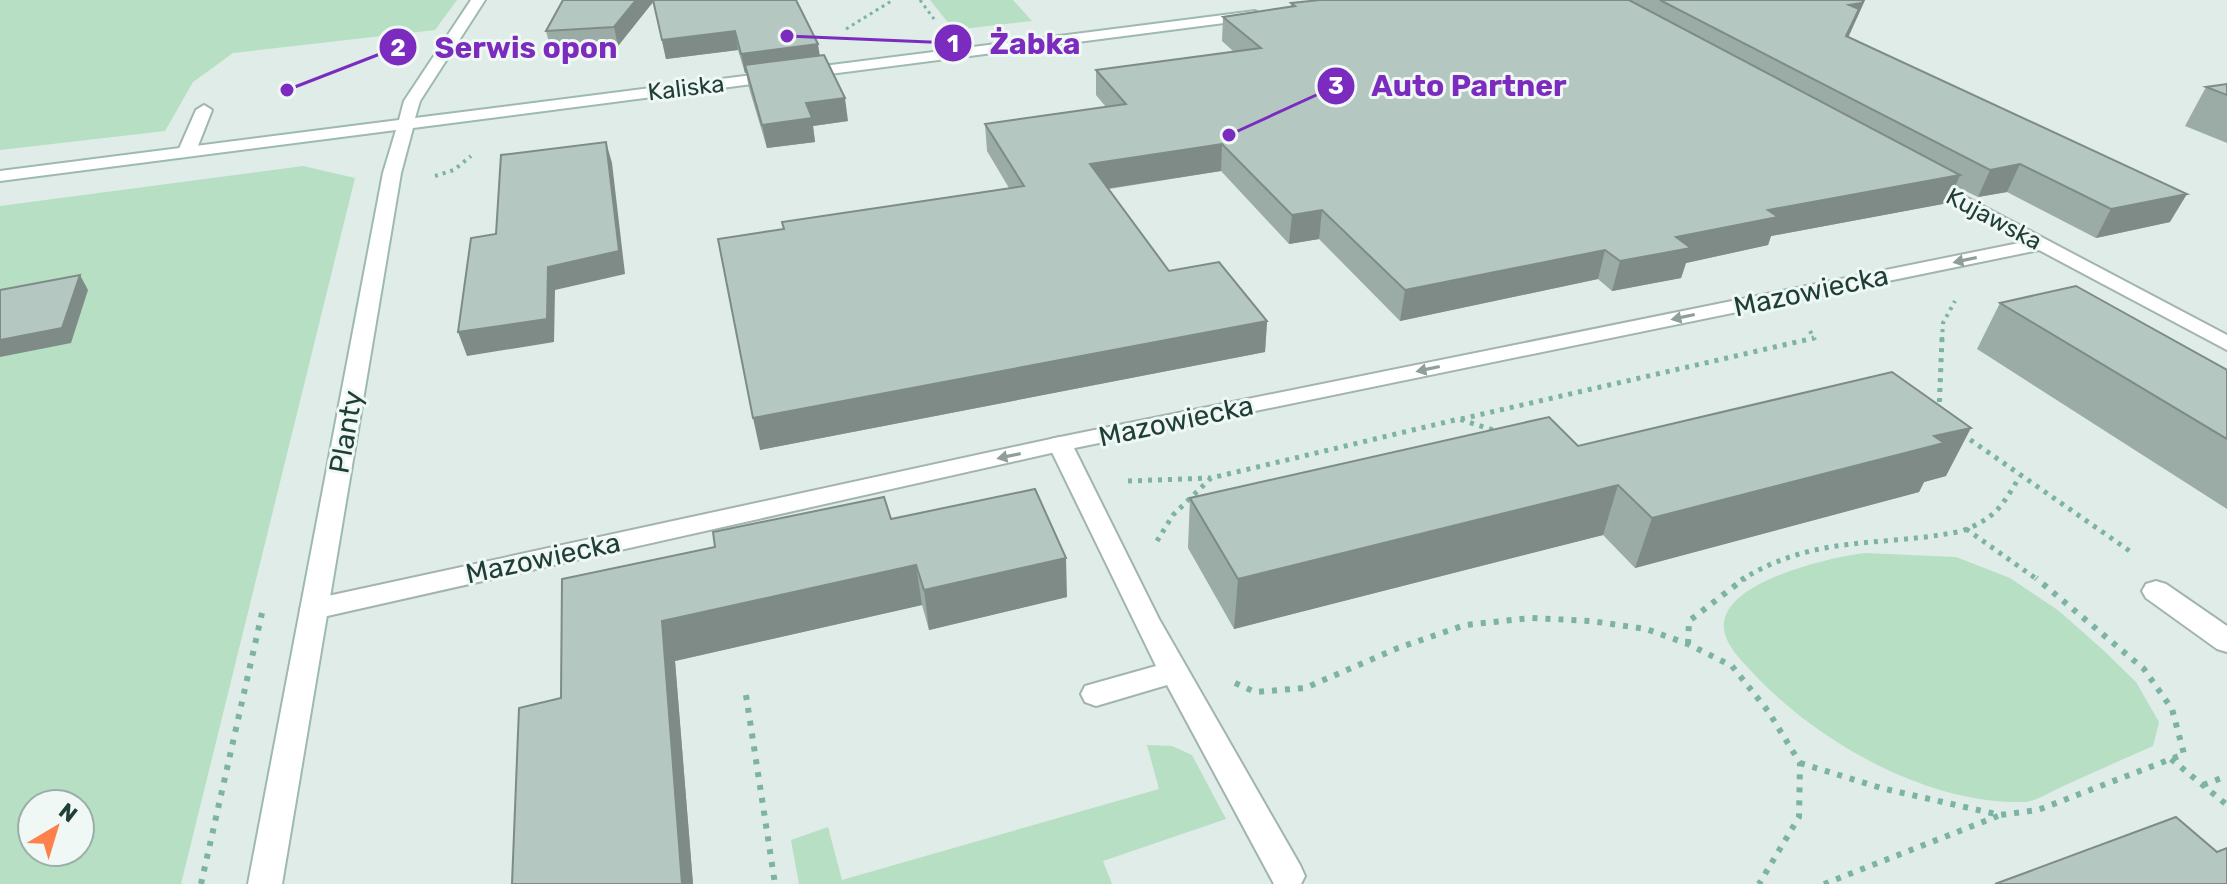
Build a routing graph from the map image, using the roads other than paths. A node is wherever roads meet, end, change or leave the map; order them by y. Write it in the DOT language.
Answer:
graph roads {
  1 [pos="478,0"];
  2 [pos="1277,12"];
  3 [pos="204,110"];
  4 [pos="404,125"];
  5 [pos="187,151"];
  6 [pos="1907,171"];
  7 [pos="0,176"];
  8 [pos="2041,244"];
  9 [pos="2227,344"];
  10 [pos="1060,444"];
  11 [pos="2156,591"];
  12 [pos="314,609"];
  13 [pos="2227,641"];
  14 [pos="1174,672"];
  15 [pos="1096,694"];
  16 [pos="1288,876"];
  17 [pos="265,884"];
  1 -- 4 [label="street, Planty"];
  2 -- 4 [label="street, Kaliska"];
  3 -- 5 [label="street"];
  4 -- 5 [label="street, Kaliska"];
  4 -- 12 [label="street, Planty"];
  5 -- 7 [label="street, Kaliska"];
  6 -- 8 [label="street, Kujawska"];
  8 -- 9 [label="street, Kujawska"];
  8 -- 10 [label="street, Mazowiecka, one-way"];
  10 -- 12 [label="street, Mazowiecka, one-way"];
  10 -- 14 [label="street"];
  11 -- 13 [label="street"];
  12 -- 17 [label="street, Planty"];
  14 -- 15 [label="street"];
  14 -- 16 [label="street"];
}
